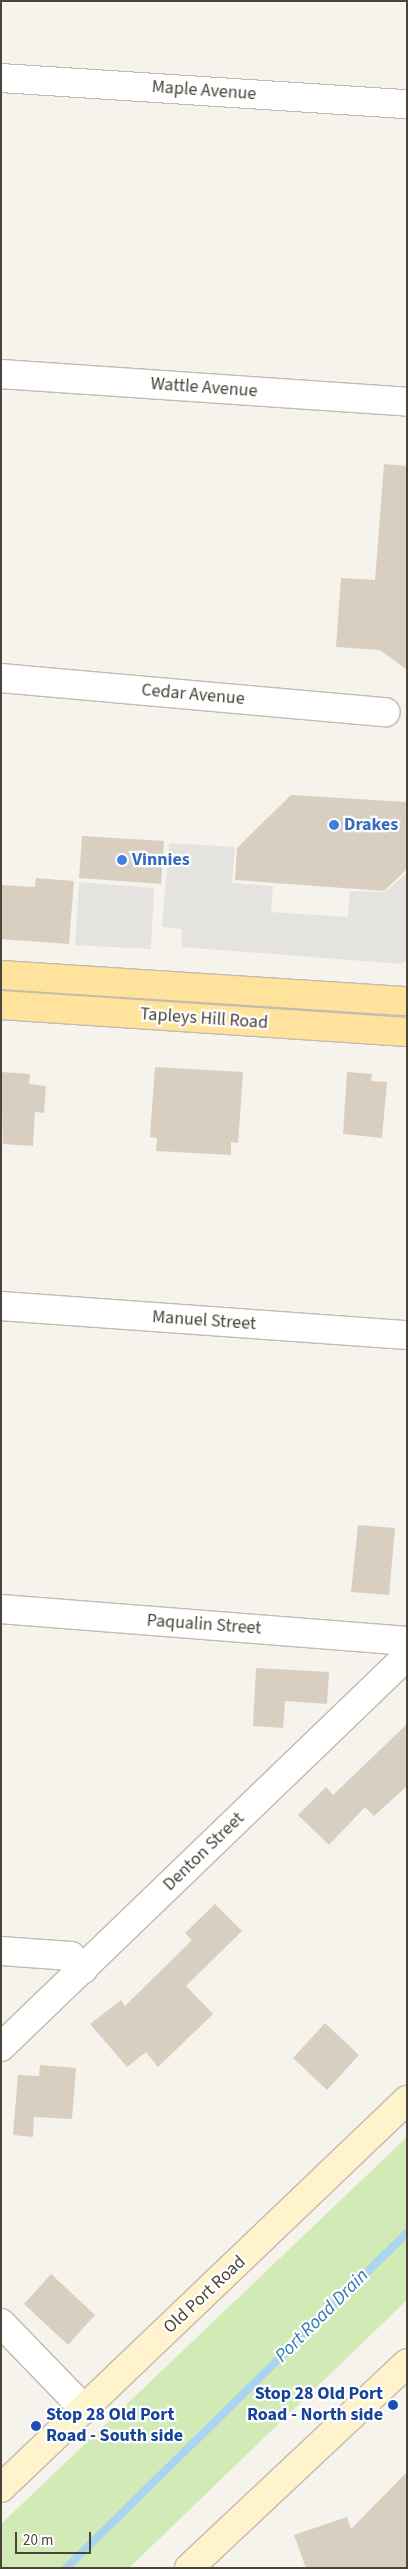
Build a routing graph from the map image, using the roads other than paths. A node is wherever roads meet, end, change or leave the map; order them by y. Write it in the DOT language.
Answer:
graph roads {
  1 [pos="1,78"];
  2 [pos="407,104"];
  3 [pos="1,374"];
  4 [pos="407,402"];
  5 [pos="1,678"];
  6 [pos="385,712"];
  7 [pos="1,975"];
  8 [pos="407,1001"];
  9 [pos="1,1005"];
  10 [pos="407,1032"];
  11 [pos="1,1306"];
  12 [pos="407,1335"];
  13 [pos="1,1609"];
  14 [pos="407,1641"];
  15 [pos="407,1656"];
  16 [pos="1,1951"];
  17 [pos="83,1969"];
  18 [pos="1,2046"];
  19 [pos="407,2100"];
  20 [pos="1,2323"];
  21 [pos="407,2363"];
  22 [pos="84,2409"];
  23 [pos="1,2488"];
  24 [pos="189,2568"];
  1 -- 2 [label="street, Maple Avenue"];
  3 -- 4 [label="street, Wattle Avenue"];
  5 -- 6 [label="street, Cedar Avenue"];
  7 -- 8 [label="main road, Tapleys Hill Road"];
  9 -- 10 [label="main road, Tapleys Hill Road"];
  11 -- 12 [label="street, Manuel Street"];
  13 -- 14 [label="street, Paqualin Street"];
  15 -- 17 [label="street, Denton Street"];
  16 -- 17 [label="street"];
  17 -- 18 [label="street, Denton Street"];
  19 -- 22 [label="main road, Old Port Road"];
  20 -- 22 [label="street"];
  21 -- 24 [label="main road"];
  22 -- 23 [label="main road, Old Port Road"];
}
